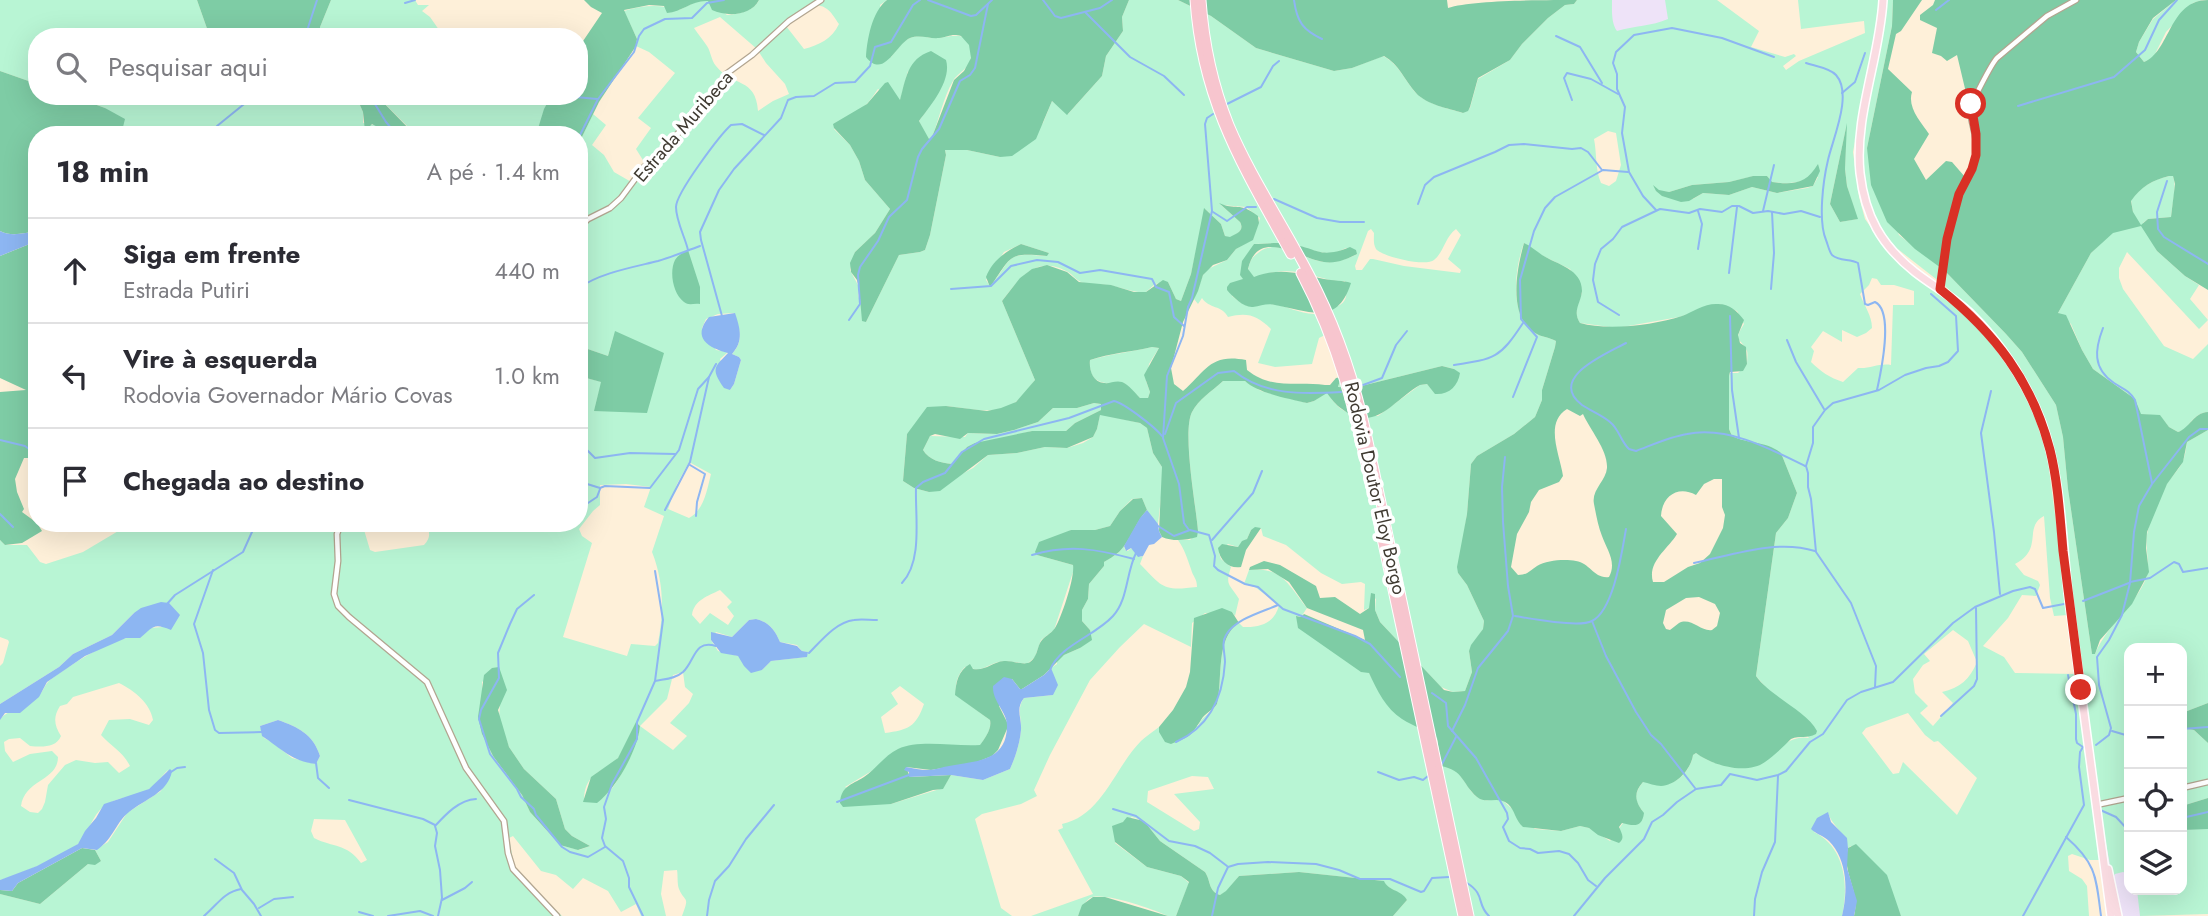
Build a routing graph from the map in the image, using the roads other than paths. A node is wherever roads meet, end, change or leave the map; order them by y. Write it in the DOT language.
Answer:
graph roads {
  1 [pos="821,0"];
  2 [pos="1195,0"];
  3 [pos="1201,0"];
  4 [pos="1883,0"];
  5 [pos="2076,0"];
  6 [pos="588,219"];
  7 [pos="1940,289"];
  8 [pos="338,532"];
  9 [pos="2208,782"];
  10 [pos="2187,787"];
  11 [pos="2124,799"];
  12 [pos="2095,805"];
  13 [pos="2101,847"];
  14 [pos="557,916"];
  15 [pos="1463,916"];
  16 [pos="1469,916"];
  17 [pos="2111,916"];
  18 [pos="2118,916"];
  1 -- 6 [label="street, Estrada Muribeca"];
  2 -- 15 [label="highway, Rodovia Doutor Eloy Borgo"];
  3 -- 16 [label="highway, Rodovia Doutor Eloy Borgo"];
  4 -- 7 [label="main road"];
  5 -- 7 [label="street"];
  7 -- 12 [label="main road"];
  8 -- 14 [label="street"];
  9 -- 10 [label="street"];
  11 -- 12 [label="street"];
  12 -- 13 [label="main road"];
  13 -- 17 [label="main road"];
  13 -- 18 [label="main road"];
}
